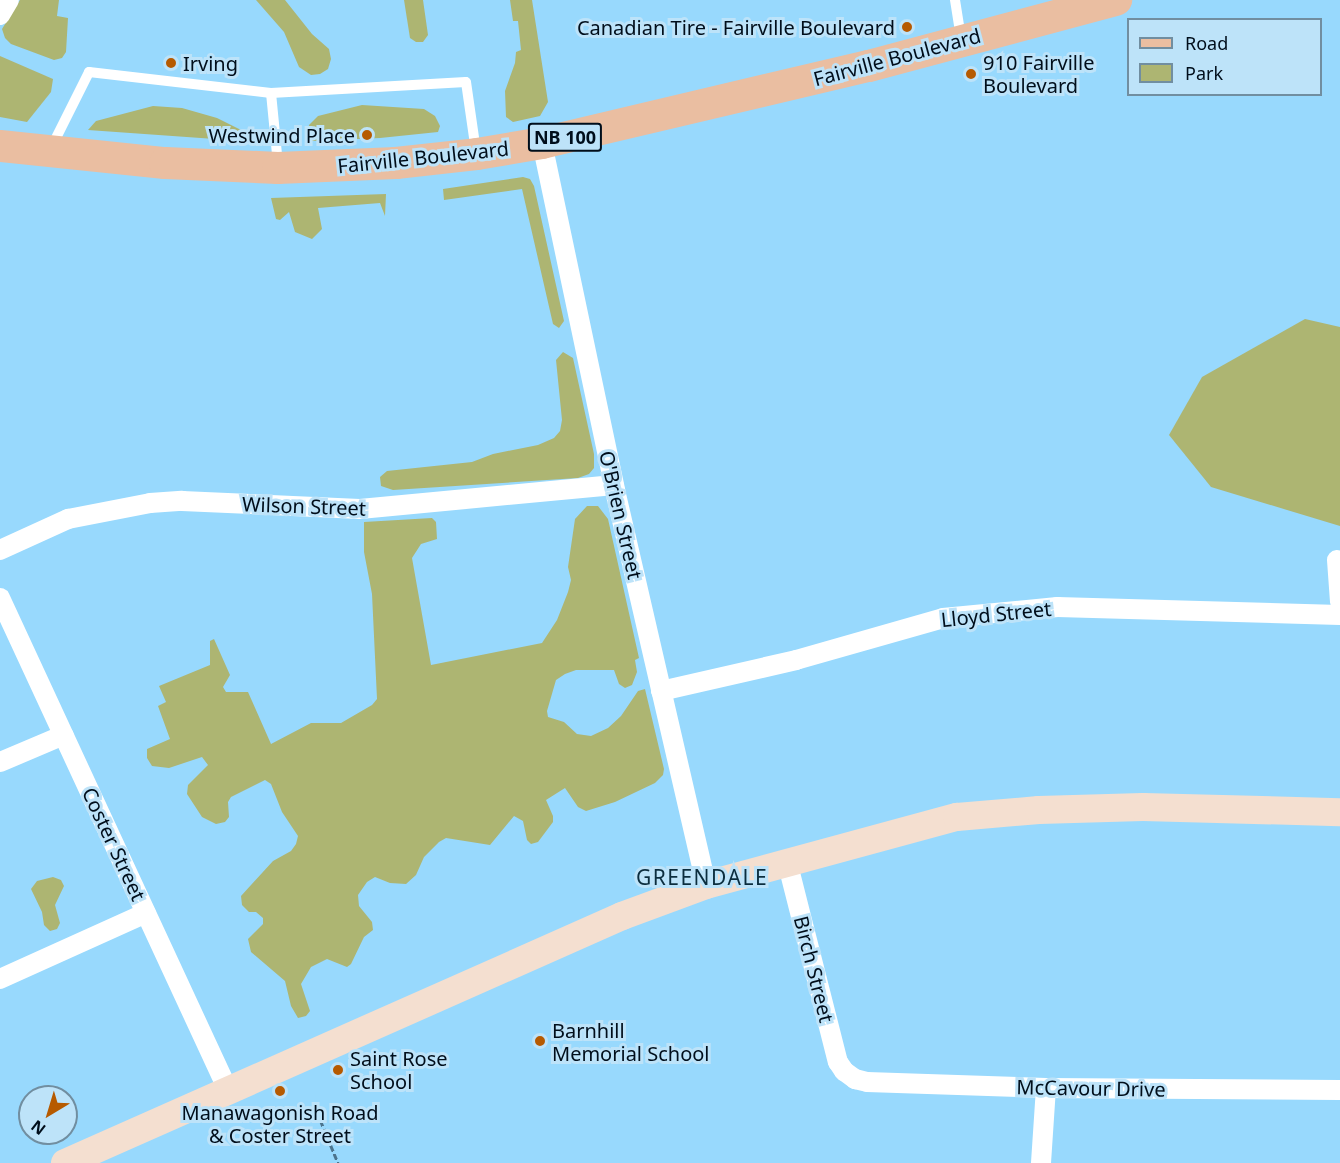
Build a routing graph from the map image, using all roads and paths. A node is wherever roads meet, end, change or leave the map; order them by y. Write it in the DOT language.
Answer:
graph roads {
  1 [pos="9,0"];
  2 [pos="955,0"];
  3 [pos="1116,0"];
  4 [pos="1058,7"];
  5 [pos="0,15"];
  6 [pos="962,41"];
  7 [pos="271,93"];
  8 [pos="542,143"];
  9 [pos="0,146"];
  10 [pos="49,152"];
  11 [pos="477,154"];
  12 [pos="278,168"];
  13 [pos="615,485"];
  14 [pos="0,550"];
  15 [pos="1337,560"];
  16 [pos="0,598"];
  17 [pos="1340,602"];
  18 [pos="1340,615"];
  19 [pos="662,691"];
  20 [pos="63,735"];
  21 [pos="0,762"];
  22 [pos="1340,812"];
  23 [pos="788,865"];
  24 [pos="706,885"];
  25 [pos="146,913"];
  26 [pos="0,979"];
  27 [pos="844,1071"];
  28 [pos="1047,1088"];
  29 [pos="228,1090"];
  30 [pos="1340,1090"];
  31 [pos="317,1112"];
  32 [pos="64,1163"];
  33 [pos="338,1163"];
  34 [pos="1041,1163"];
  1 -- 5 [label="street"];
  2 -- 6 [label="lane"];
  3 -- 4 [label="main road, Fairville Boulevard / NB 100"];
  4 -- 6 [label="main road, Fairville Boulevard / NB 100"];
  6 -- 8 [label="main road, Fairville Boulevard / NB 100"];
  7 -- 10 [label="lane"];
  7 -- 11 [label="lane"];
  7 -- 12 [label="lane"];
  8 -- 11 [label="main road, Fairville Boulevard / NB 100"];
  8 -- 13 [label="street, O'Brien Street"];
  9 -- 10 [label="main road, Fairville Boulevard / NB 100"];
  10 -- 12 [label="main road, Fairville Boulevard / NB 100"];
  11 -- 12 [label="main road, Fairville Boulevard / NB 100"];
  13 -- 14 [label="street, Wilson Street"];
  13 -- 19 [label="street, O'Brien Street"];
  15 -- 17 [label="street"];
  16 -- 20 [label="street, Coster Street"];
  18 -- 19 [label="street, Lloyd Street"];
  19 -- 24 [label="street, O'Brien Street"];
  20 -- 21 [label="street"];
  20 -- 25 [label="street, Coster Street"];
  22 -- 23 [label="main road"];
  23 -- 24 [label="main road"];
  23 -- 27 [label="street, Birch Street"];
  24 -- 29 [label="main road"];
  25 -- 26 [label="street"];
  25 -- 29 [label="street, Coster Street"];
  27 -- 28 [label="street, McCavour Drive"];
  28 -- 30 [label="street, McCavour Drive"];
  28 -- 34 [label="street"];
  29 -- 32 [label="main road"];
  31 -- 33 [label="path"];
}
